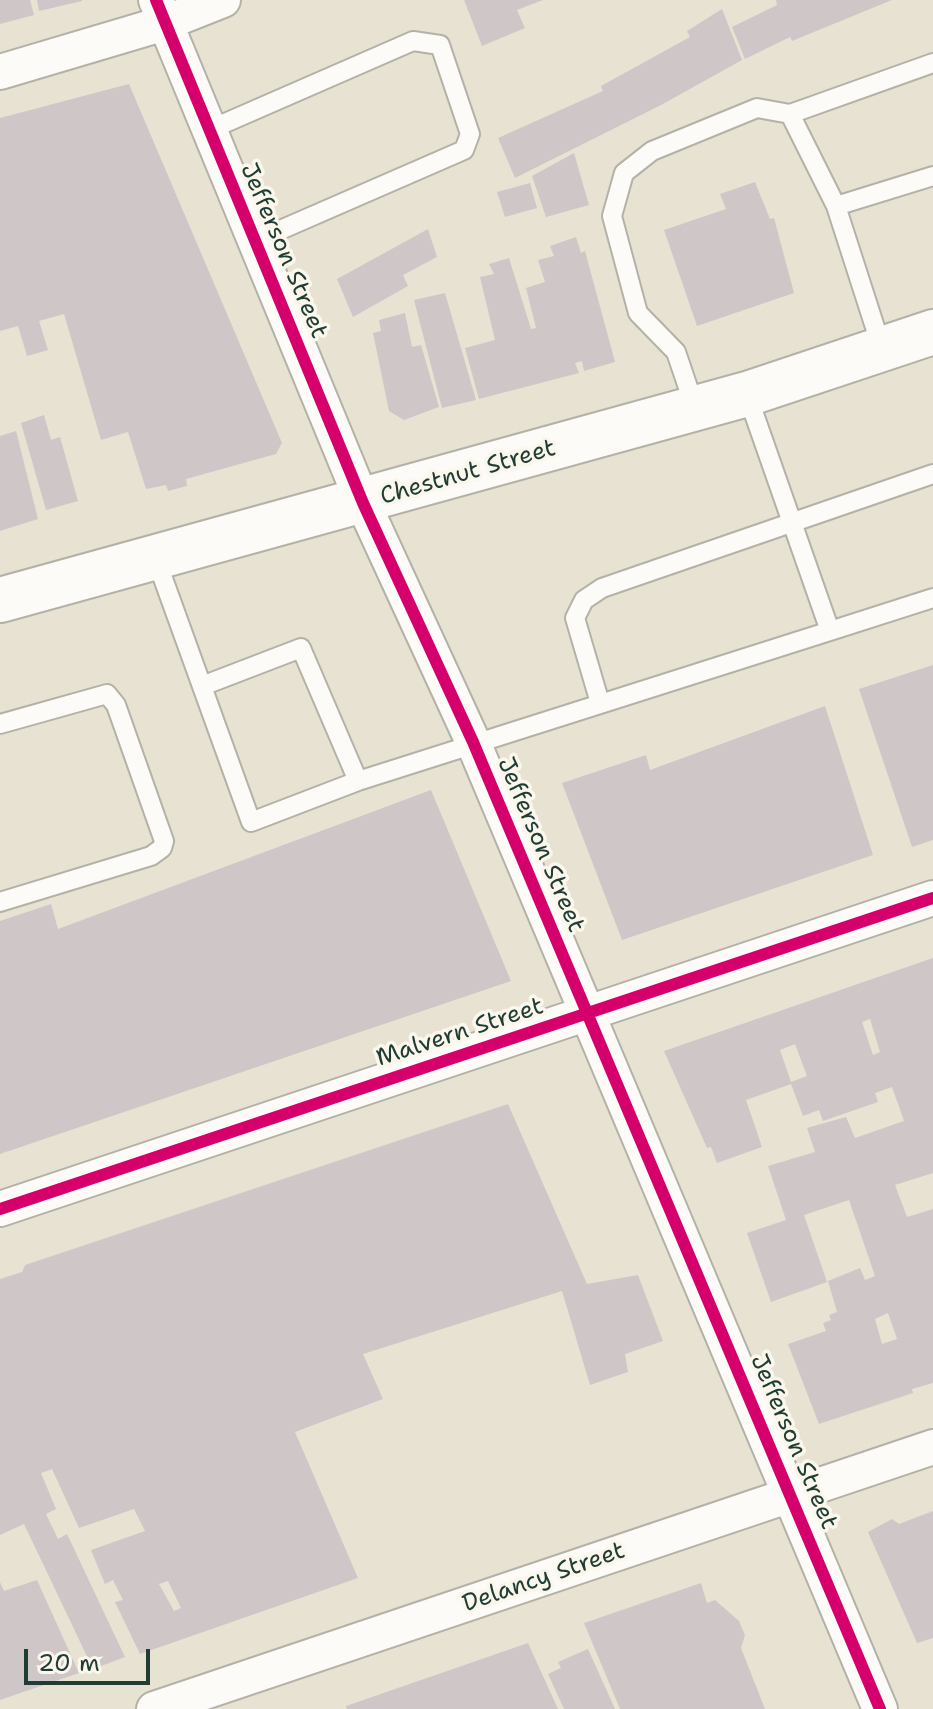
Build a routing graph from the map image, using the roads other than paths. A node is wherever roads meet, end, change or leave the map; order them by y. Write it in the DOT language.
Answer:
graph roads {
  1 [pos="223,0"];
  2 [pos="160,12"];
  3 [pos="933,63"];
  4 [pos="0,72"];
  5 [pos="790,114"];
  6 [pos="209,130"];
  7 [pos="933,176"];
  8 [pos="836,206"];
  9 [pos="255,241"];
  10 [pos="933,332"];
  11 [pos="882,349"];
  12 [pos="747,394"];
  13 [pos="695,408"];
  14 [pos="933,474"];
  15 [pos="363,503"];
  16 [pos="791,521"];
  17 [pos="156,559"];
  18 [pos="933,598"];
  19 [pos="0,600"];
  20 [pos="830,631"];
  21 [pos="202,686"];
  22 [pos="600,703"];
  23 [pos="0,724"];
  24 [pos="473,742"];
  25 [pos="358,781"];
  26 [pos="933,898"];
  27 [pos="0,902"];
  28 [pos="587,1013"];
  29 [pos="0,1209"];
  30 [pos="933,1447"];
  31 [pos="793,1495"];
  32 [pos="154,1709"];
  33 [pos="880,1709"];
  1 -- 2 [label="street"];
  2 -- 4 [label="street"];
  2 -- 6 [label="street, Jefferson Street"];
  3 -- 5 [label="lane"];
  5 -- 8 [label="lane"];
  5 -- 13 [label="lane"];
  6 -- 9 [label="street, Jefferson Street"];
  6 -- 9 [label="lane"];
  7 -- 8 [label="lane"];
  8 -- 11 [label="lane"];
  9 -- 15 [label="street, Jefferson Street"];
  10 -- 11 [label="street, Chestnut Street"];
  11 -- 12 [label="street, Chestnut Street"];
  12 -- 13 [label="street, Chestnut Street"];
  12 -- 16 [label="lane"];
  13 -- 15 [label="street, Chestnut Street"];
  14 -- 16 [label="lane"];
  15 -- 17 [label="street, Chestnut Street"];
  15 -- 24 [label="street, Jefferson Street"];
  16 -- 20 [label="lane"];
  16 -- 22 [label="lane"];
  17 -- 19 [label="street, Chestnut Street"];
  17 -- 21 [label="lane"];
  18 -- 20 [label="lane"];
  20 -- 22 [label="lane"];
  21 -- 25 [label="lane"];
  21 -- 25 [label="lane"];
  22 -- 24 [label="lane"];
  23 -- 27 [label="lane"];
  24 -- 25 [label="lane"];
  24 -- 28 [label="street, Jefferson Street"];
  26 -- 28 [label="street, Malvern Street"];
  28 -- 29 [label="street, Malvern Street"];
  28 -- 31 [label="street, Jefferson Street"];
  30 -- 31 [label="street, Delancy Street"];
  31 -- 32 [label="street, Delancy Street"];
  31 -- 33 [label="street, Jefferson Street"];
}
